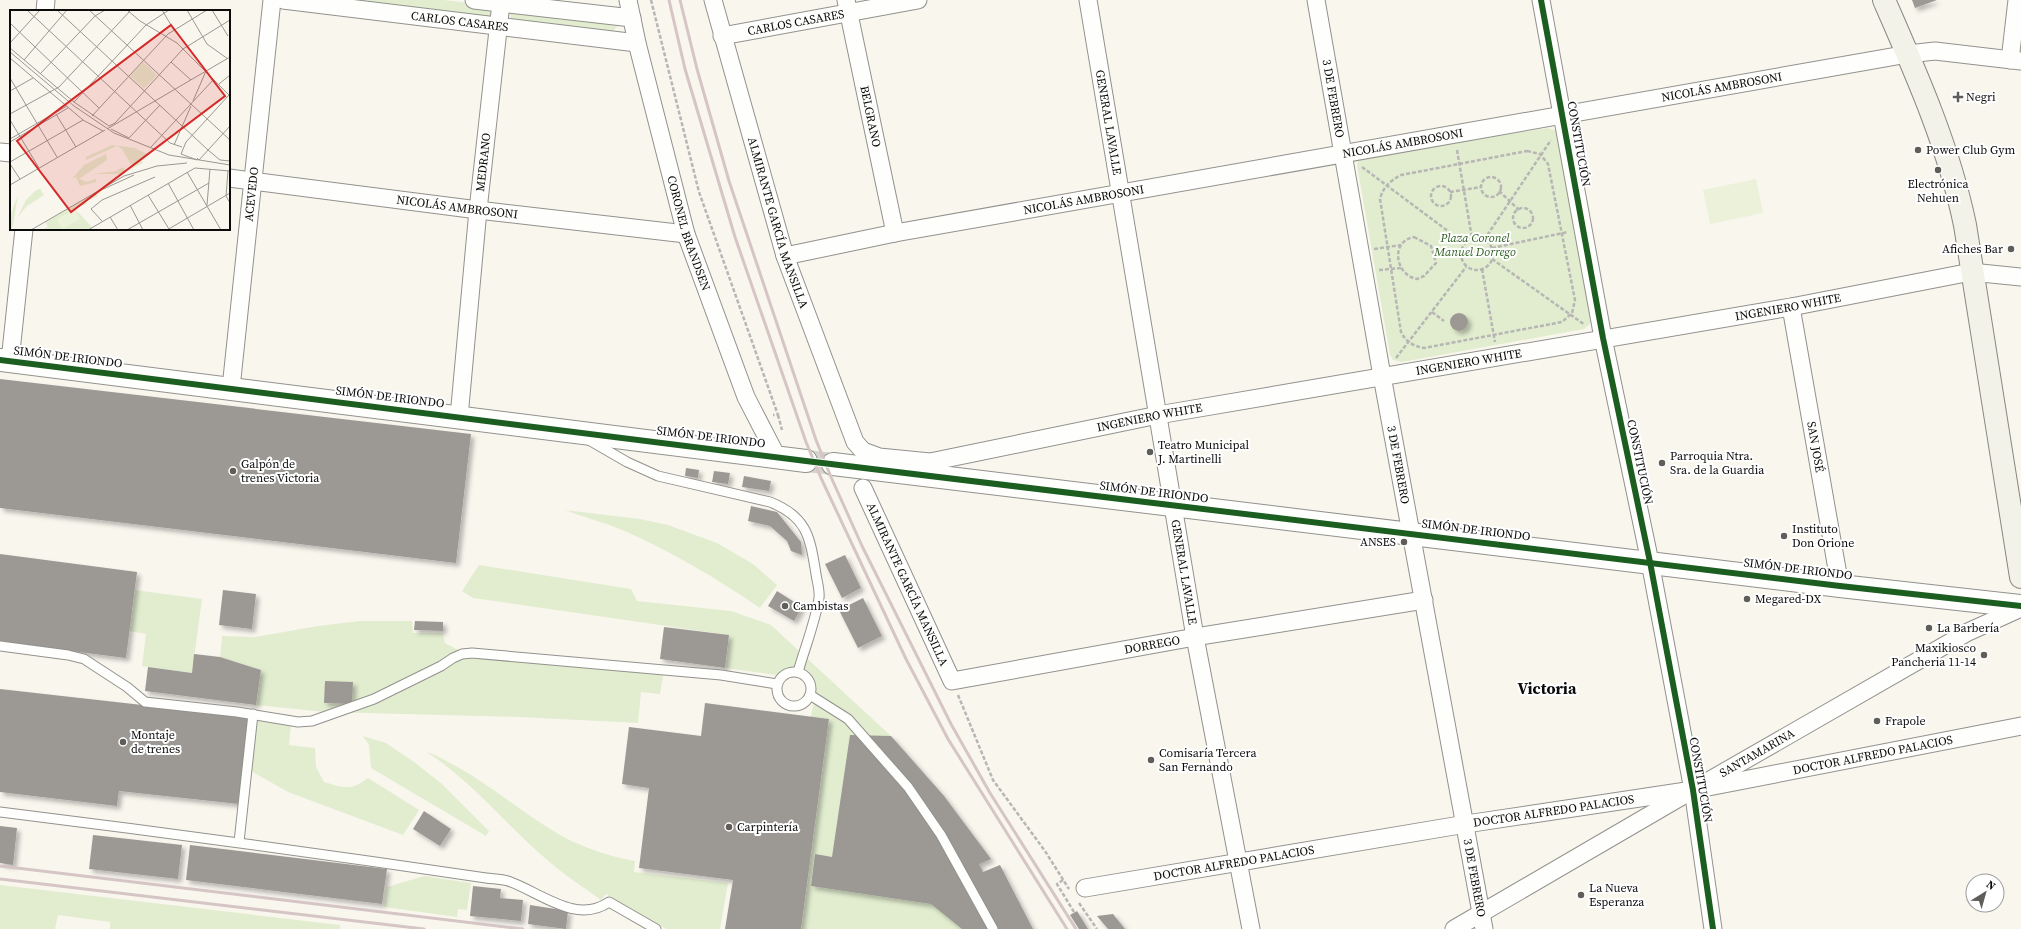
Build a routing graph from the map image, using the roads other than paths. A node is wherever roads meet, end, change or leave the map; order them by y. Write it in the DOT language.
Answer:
graph roads {
  1 [pos="46,0"];
  2 [pos="272,0"];
  3 [pos="283,0"];
  4 [pos="474,0"];
  5 [pos="628,0"];
  6 [pos="713,0"];
  7 [pos="918,0"];
  8 [pos="1088,0"];
  9 [pos="1316,0"];
  10 [pos="1542,0"];
  11 [pos="1884,0"];
  12 [pos="2017,0"];
  13 [pos="501,3"];
  14 [pos="847,6"];
  15 [pos="45,10"];
  16 [pos="632,18"];
  17 [pos="499,26"];
  18 [pos="722,36"];
  19 [pos="637,43"];
  20 [pos="1908,54"];
  21 [pos="2015,60"];
  22 [pos="1563,118"];
  23 [pos="0,152"];
  24 [pos="10,153"];
  25 [pos="1343,153"];
  26 [pos="230,178"];
  27 [pos="252,181"];
  28 [pos="1120,193"];
  29 [pos="478,210"];
  30 [pos="24,230"];
  31 [pos="896,233"];
  32 [pos="686,234"];
  33 [pos="785,256"];
  34 [pos="1972,272"];
  35 [pos="2021,277"];
  36 [pos="1791,307"];
  37 [pos="1603,338"];
  38 [pos="5,361"];
  39 [pos="1382,376"];
  40 [pos="231,388"];
  41 [pos="1158,415"];
  42 [pos="459,417"];
  43 [pos="572,431"];
  44 [pos="855,442"];
  45 [pos="777,457"];
  46 [pos="806,461"];
  47 [pos="833,464"];
  48 [pos="930,469"];
  49 [pos="863,488"];
  50 [pos="1173,505"];
  51 [pos="1412,533"];
  52 [pos="1650,562"];
  53 [pos="2021,577"];
  54 [pos="1840,586"];
  55 [pos="1424,600"];
  56 [pos="2021,607"];
  57 [pos="1195,637"];
  58 [pos="0,646"];
  59 [pos="798,672"];
  60 [pos="952,681"];
  61 [pos="777,684"];
  62 [pos="810,695"];
  63 [pos="253,714"];
  64 [pos="2021,726"];
  65 [pos="1692,790"];
  66 [pos="0,812"];
  67 [pos="1466,824"];
  68 [pos="239,842"];
  69 [pos="1237,861"];
  70 [pos="1077,893"];
  71 [pos="1483,922"];
  72 [pos="656,929"];
  73 [pos="993,929"];
  74 [pos="1251,929"];
  75 [pos="1454,929"];
  76 [pos="1713,929"];
  1 -- 15 [label="street"];
  2 -- 27 [label="street, ACEVEDO"];
  3 -- 17 [label="street, CARLOS CASARES"];
  4 -- 13 [label="street, CARLOS CASARES"];
  5 -- 16 [label="street, CORONEL BRANDSEN"];
  6 -- 18 [label="street, ALMIRANTE GARCÍA MANSILLA"];
  7 -- 14 [label="street, CARLOS CASARES"];
  8 -- 28 [label="street, GENERAL LAVALLE"];
  9 -- 25 [label="street, 3 DE FEBRERO"];
  10 -- 22 [label="street, CONSTITUCIÓN"];
  11 -- 20 [label="main road"];
  12 -- 21 [label="street"];
  13 -- 16 [label="street, CARLOS CASARES"];
  13 -- 17 [label="street, MEDRANO"];
  14 -- 18 [label="street, CARLOS CASARES"];
  14 -- 31 [label="street, BELGRANO"];
  16 -- 19 [label="street, CORONEL BRANDSEN"];
  17 -- 19 [label="street, CARLOS CASARES"];
  17 -- 29 [label="street, MEDRANO"];
  18 -- 33 [label="street, ALMIRANTE GARCÍA MANSILLA"];
  19 -- 32 [label="street, CORONEL BRANDSEN"];
  20 -- 21 [label="street, NICOLÁS AMBROSONI"];
  20 -- 22 [label="street, NICOLÁS AMBROSONI"];
  20 -- 34 [label="main road"];
  22 -- 25 [label="street, NICOLÁS AMBROSONI"];
  22 -- 37 [label="street, CONSTITUCIÓN"];
  23 -- 24 [label="street"];
  25 -- 28 [label="street, NICOLÁS AMBROSONI"];
  25 -- 39 [label="street, 3 DE FEBRERO"];
  26 -- 27 [label="street, NICOLÁS AMBROSONI"];
  27 -- 29 [label="street, NICOLÁS AMBROSONI"];
  27 -- 40 [label="street, ACEVEDO"];
  28 -- 31 [label="street, NICOLÁS AMBROSONI"];
  28 -- 41 [label="street, GENERAL LAVALLE"];
  29 -- 32 [label="street, NICOLÁS AMBROSONI"];
  29 -- 42 [label="street, MEDRANO"];
  30 -- 38 [label="street"];
  31 -- 33 [label="street, NICOLÁS AMBROSONI"];
  32 -- 45 [label="street, CORONEL BRANDSEN"];
  33 -- 44 [label="street, ALMIRANTE GARCÍA MANSILLA"];
  34 -- 35 [label="street, INGENIERO WHITE"];
  34 -- 36 [label="street, INGENIERO WHITE"];
  34 -- 53 [label="main road"];
  36 -- 37 [label="street, INGENIERO WHITE"];
  36 -- 54 [label="street, SAN JOSÉ"];
  37 -- 39 [label="street, INGENIERO WHITE"];
  37 -- 52 [label="street, CONSTITUCIÓN"];
  38 -- 40 [label="street, SIMÓN DE IRIONDO"];
  39 -- 41 [label="street, INGENIERO WHITE"];
  39 -- 51 [label="street, 3 DE FEBRERO"];
  40 -- 42 [label="street, SIMÓN DE IRIONDO"];
  41 -- 48 [label="street, INGENIERO WHITE"];
  41 -- 50 [label="street, GENERAL LAVALLE"];
  42 -- 43 [label="street, SIMÓN DE IRIONDO"];
  43 -- 45 [label="street, SIMÓN DE IRIONDO"];
  43 -- 59 [label="lane"];
  44 -- 48 [label="street, SIMÓN DE IRIONDO"];
  45 -- 46 [label="street, SIMÓN DE IRIONDO"];
  47 -- 48 [label="street"];
  48 -- 50 [label="street, SIMÓN DE IRIONDO"];
  49 -- 60 [label="street, ALMIRANTE GARCÍA MANSILLA"];
  50 -- 51 [label="street, SIMÓN DE IRIONDO"];
  50 -- 57 [label="street, GENERAL LAVALLE"];
  51 -- 52 [label="street, SIMÓN DE IRIONDO"];
  51 -- 55 [label="street, 3 DE FEBRERO"];
  52 -- 54 [label="street, SIMÓN DE IRIONDO"];
  52 -- 65 [label="street, CONSTITUCIÓN"];
  54 -- 56 [label="street, SIMÓN DE IRIONDO"];
  55 -- 57 [label="street, DORREGO"];
  55 -- 67 [label="street, 3 DE FEBRERO"];
  56 -- 65 [label="street, SANTAMARINA"];
  57 -- 60 [label="street, DORREGO"];
  57 -- 69 [label="street, GENERAL LAVALLE"];
  58 -- 63 [label="lane"];
  59 -- 61 [label="lane"];
  59 -- 62 [label="lane"];
  61 -- 62 [label="lane"];
  61 -- 63 [label="lane"];
  62 -- 73 [label="lane"];
  63 -- 68 [label="lane"];
  64 -- 65 [label="street, DOCTOR ALFREDO PALACIOS"];
  65 -- 67 [label="street, DOCTOR ALFREDO PALACIOS"];
  65 -- 71 [label="street, SANTAMARINA"];
  65 -- 76 [label="street, CONSTITUCIÓN"];
  66 -- 68 [label="lane"];
  67 -- 69 [label="street, DOCTOR ALFREDO PALACIOS"];
  67 -- 71 [label="street, 3 DE FEBRERO"];
  68 -- 72 [label="lane"];
  69 -- 70 [label="street, DOCTOR ALFREDO PALACIOS"];
  69 -- 74 [label="street, GENERAL LAVALLE"];
  71 -- 75 [label="street, SANTAMARINA"];
}
